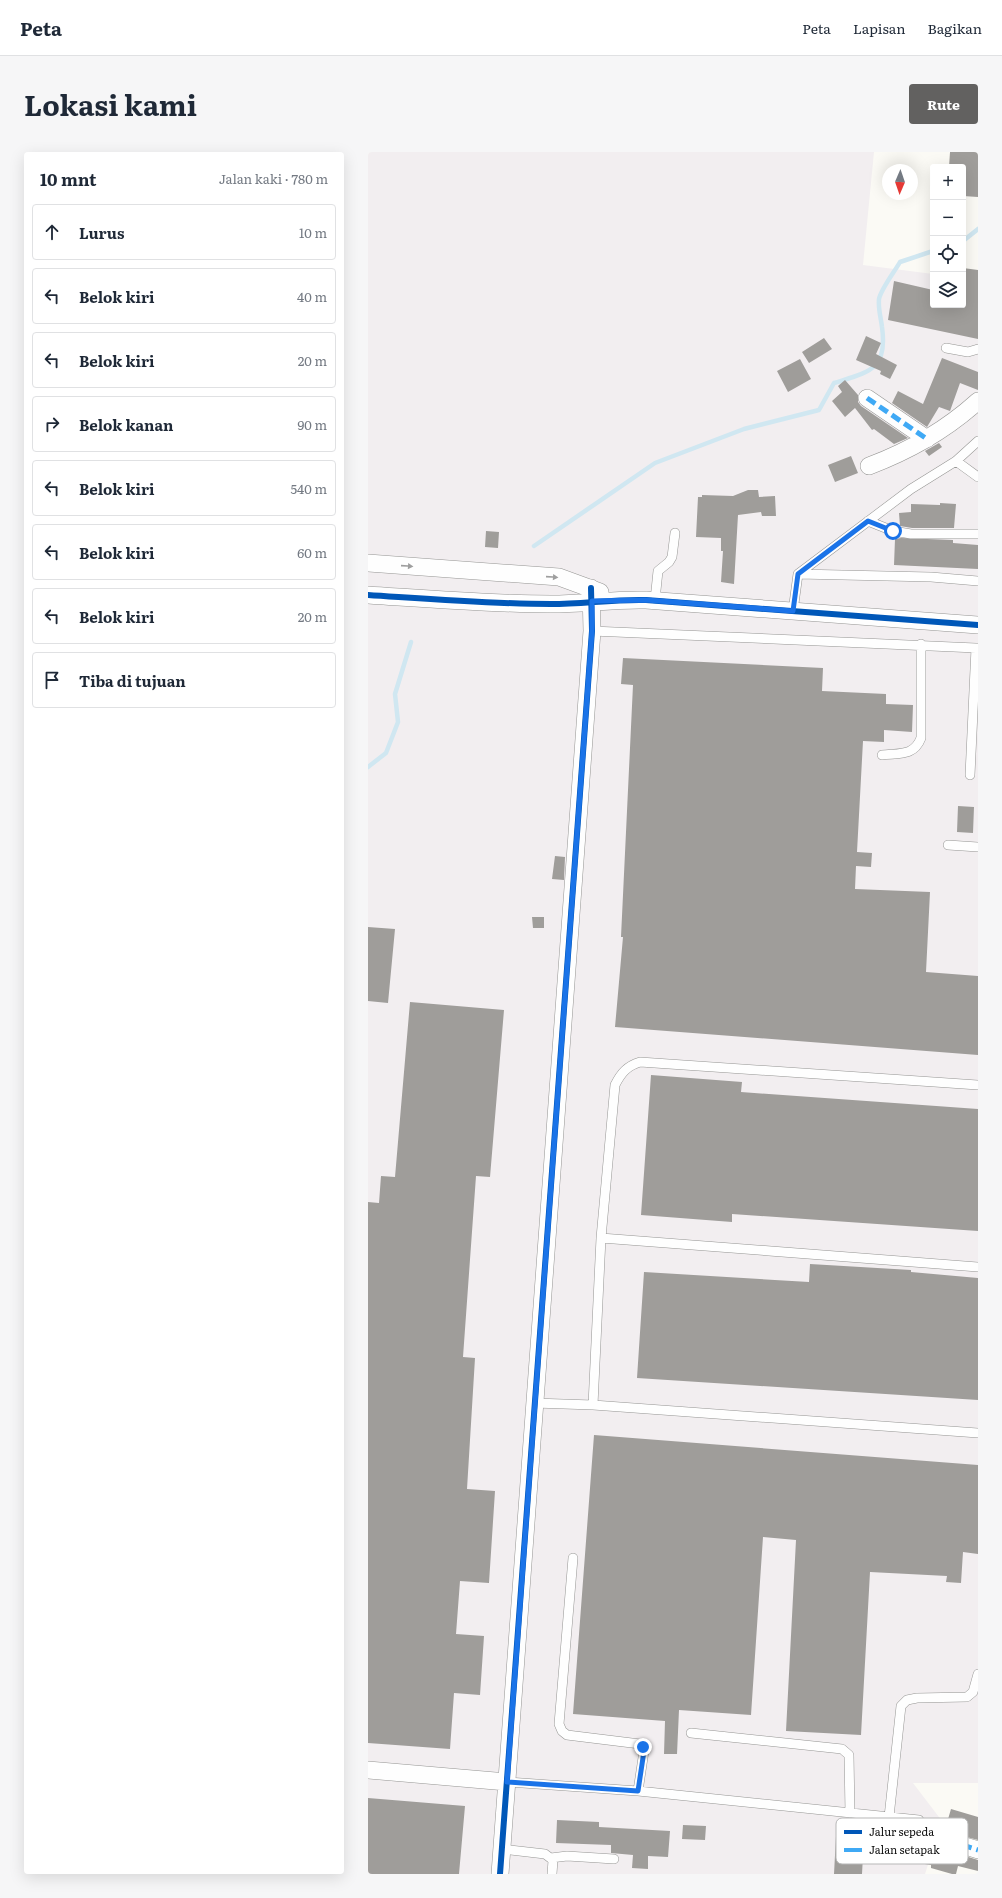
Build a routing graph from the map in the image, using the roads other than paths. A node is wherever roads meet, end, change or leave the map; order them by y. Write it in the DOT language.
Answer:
graph roads {
  1 [pos="946,348"];
  2 [pos="978,349"];
  3 [pos="867,398"];
  4 [pos="978,401"];
  5 [pos="927,439"];
  6 [pos="978,441"];
  7 [pos="956,460"];
  8 [pos="869,466"];
  9 [pos="978,477"];
  10 [pos="868,521"];
  11 [pos="675,533"];
  12 [pos="978,534"];
  13 [pos="368,563"];
  14 [pos="798,574"];
  15 [pos="978,581"];
  16 [pos="368,595"];
  17 [pos="591,595"];
  18 [pos="655,600"];
  19 [pos="793,611"];
  20 [pos="978,625"];
  21 [pos="592,631"];
  22 [pos="921,644"];
  23 [pos="977,648"];
  24 [pos="882,755"];
  25 [pos="970,775"];
  26 [pos="948,845"];
  27 [pos="978,847"];
  28 [pos="978,1085"];
  29 [pos="601,1238"];
  30 [pos="978,1267"];
  31 [pos="534,1403"];
  32 [pos="593,1405"];
  33 [pos="978,1433"];
  34 [pos="573,1558"];
  35 [pos="978,1674"];
  36 [pos="691,1733"];
  37 [pos="368,1770"];
  38 [pos="507,1782"];
  39 [pos="638,1791"];
  40 [pos="850,1813"];
  41 [pos="889,1817"];
  42 [pos="899,1818"];
  43 [pos="502,1849"];
  44 [pos="551,1858"];
  45 [pos="614,1859"];
  46 [pos="500,1874"];
  47 [pos="552,1874"];
  1 -- 2 [label="lane"];
  3 -- 5 [label="street"];
  4 -- 5 [label="street"];
  5 -- 8 [label="street"];
  6 -- 7 [label="lane"];
  7 -- 9 [label="lane"];
  7 -- 10 [label="lane"];
  10 -- 12 [label="lane"];
  10 -- 14 [label="lane"];
  11 -- 18 [label="lane"];
  13 -- 17 [label="street, one-way"];
  14 -- 15 [label="lane"];
  14 -- 19 [label="lane"];
  16 -- 17 [label="street"];
  17 -- 18 [label="street"];
  17 -- 21 [label="street"];
  18 -- 19 [label="street"];
  19 -- 20 [label="street"];
  21 -- 22 [label="lane"];
  21 -- 31 [label="street"];
  22 -- 23 [label="lane"];
  22 -- 24 [label="lane"];
  23 -- 25 [label="lane"];
  26 -- 27 [label="lane"];
  28 -- 29 [label="lane"];
  29 -- 30 [label="lane"];
  29 -- 32 [label="lane"];
  31 -- 32 [label="lane"];
  31 -- 38 [label="street"];
  32 -- 33 [label="lane"];
  34 -- 39 [label="lane"];
  35 -- 41 [label="lane"];
  36 -- 40 [label="lane"];
  37 -- 38 [label="street"];
  38 -- 39 [label="lane"];
  38 -- 43 [label="street"];
  39 -- 40 [label="lane"];
  40 -- 41 [label="lane"];
  41 -- 42 [label="lane"];
  43 -- 44 [label="lane"];
  43 -- 46 [label="street"];
  44 -- 45 [label="lane"];
  44 -- 47 [label="lane"];
}
